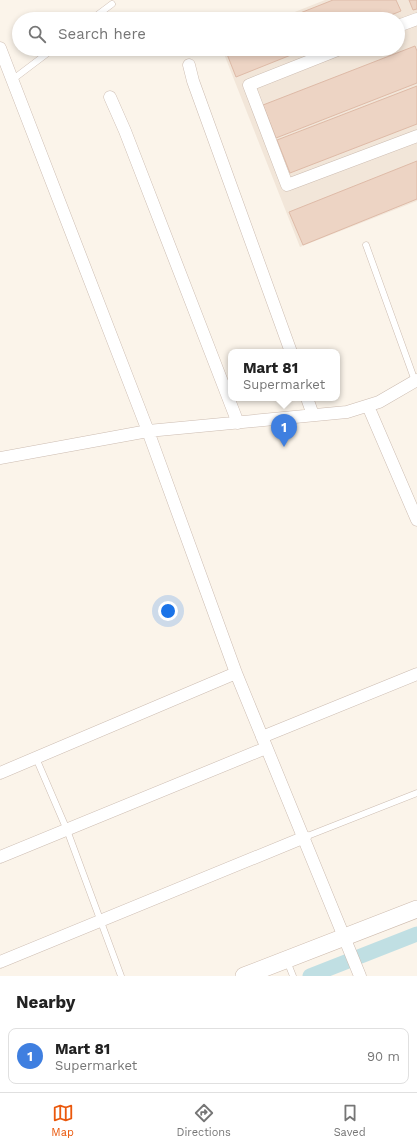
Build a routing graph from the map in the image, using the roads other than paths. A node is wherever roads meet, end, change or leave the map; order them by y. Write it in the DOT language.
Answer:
graph roads {
  1 [pos="112,4"];
  2 [pos="101,12"];
  3 [pos="417,18"];
  4 [pos="405,23"];
  5 [pos="0,48"];
  6 [pos="44,56"];
  7 [pos="322,56"];
  8 [pos="2,60"];
  9 [pos="189,65"];
  10 [pos="12,80"];
  11 [pos="110,97"];
  12 [pos="417,136"];
  13 [pos="366,245"];
  14 [pos="290,349"];
  15 [pos="416,381"];
  16 [pos="228,397"];
  17 [pos="230,401"];
  18 [pos="308,401"];
  19 [pos="368,406"];
  20 [pos="314,415"];
  21 [pos="238,423"];
  22 [pos="148,431"];
  23 [pos="0,458"];
  24 [pos="417,520"];
  25 [pos="236,673"];
  26 [pos="417,674"];
  27 [pos="264,743"];
  28 [pos="36,758"];
  29 [pos="0,773"];
  30 [pos="417,793"];
  31 [pos="66,830"];
  32 [pos="305,837"];
  33 [pos="0,857"];
  34 [pos="417,909"];
  35 [pos="101,921"];
  36 [pos="346,940"];
  37 [pos="0,962"];
  38 [pos="290,970"];
  39 [pos="358,972"];
  40 [pos="121,976"];
  41 [pos="244,976"];
  1 -- 2 [label="lane"];
  3 -- 4 [label="street"];
  5 -- 8 [label="street"];
  6 -- 10 [label="lane"];
  7 -- 12 [label="street"];
  8 -- 10 [label="street"];
  9 -- 14 [label="street"];
  10 -- 22 [label="street"];
  11 -- 16 [label="street"];
  13 -- 15 [label="lane"];
  15 -- 19 [label="street"];
  17 -- 21 [label="street"];
  18 -- 20 [label="street"];
  19 -- 20 [label="street"];
  19 -- 24 [label="street"];
  20 -- 21 [label="street"];
  21 -- 22 [label="street"];
  22 -- 23 [label="street"];
  22 -- 25 [label="street"];
  25 -- 27 [label="street"];
  25 -- 28 [label="street"];
  26 -- 27 [label="street"];
  27 -- 31 [label="street"];
  27 -- 32 [label="street"];
  28 -- 29 [label="street"];
  28 -- 31 [label="lane"];
  30 -- 32 [label="lane"];
  31 -- 33 [label="street"];
  31 -- 35 [label="lane"];
  32 -- 35 [label="street"];
  32 -- 36 [label="street"];
  34 -- 36 [label="street"];
  35 -- 37 [label="street"];
  35 -- 40 [label="lane"];
  36 -- 38 [label="street"];
  36 -- 39 [label="street"];
  38 -- 41 [label="street"];
}
